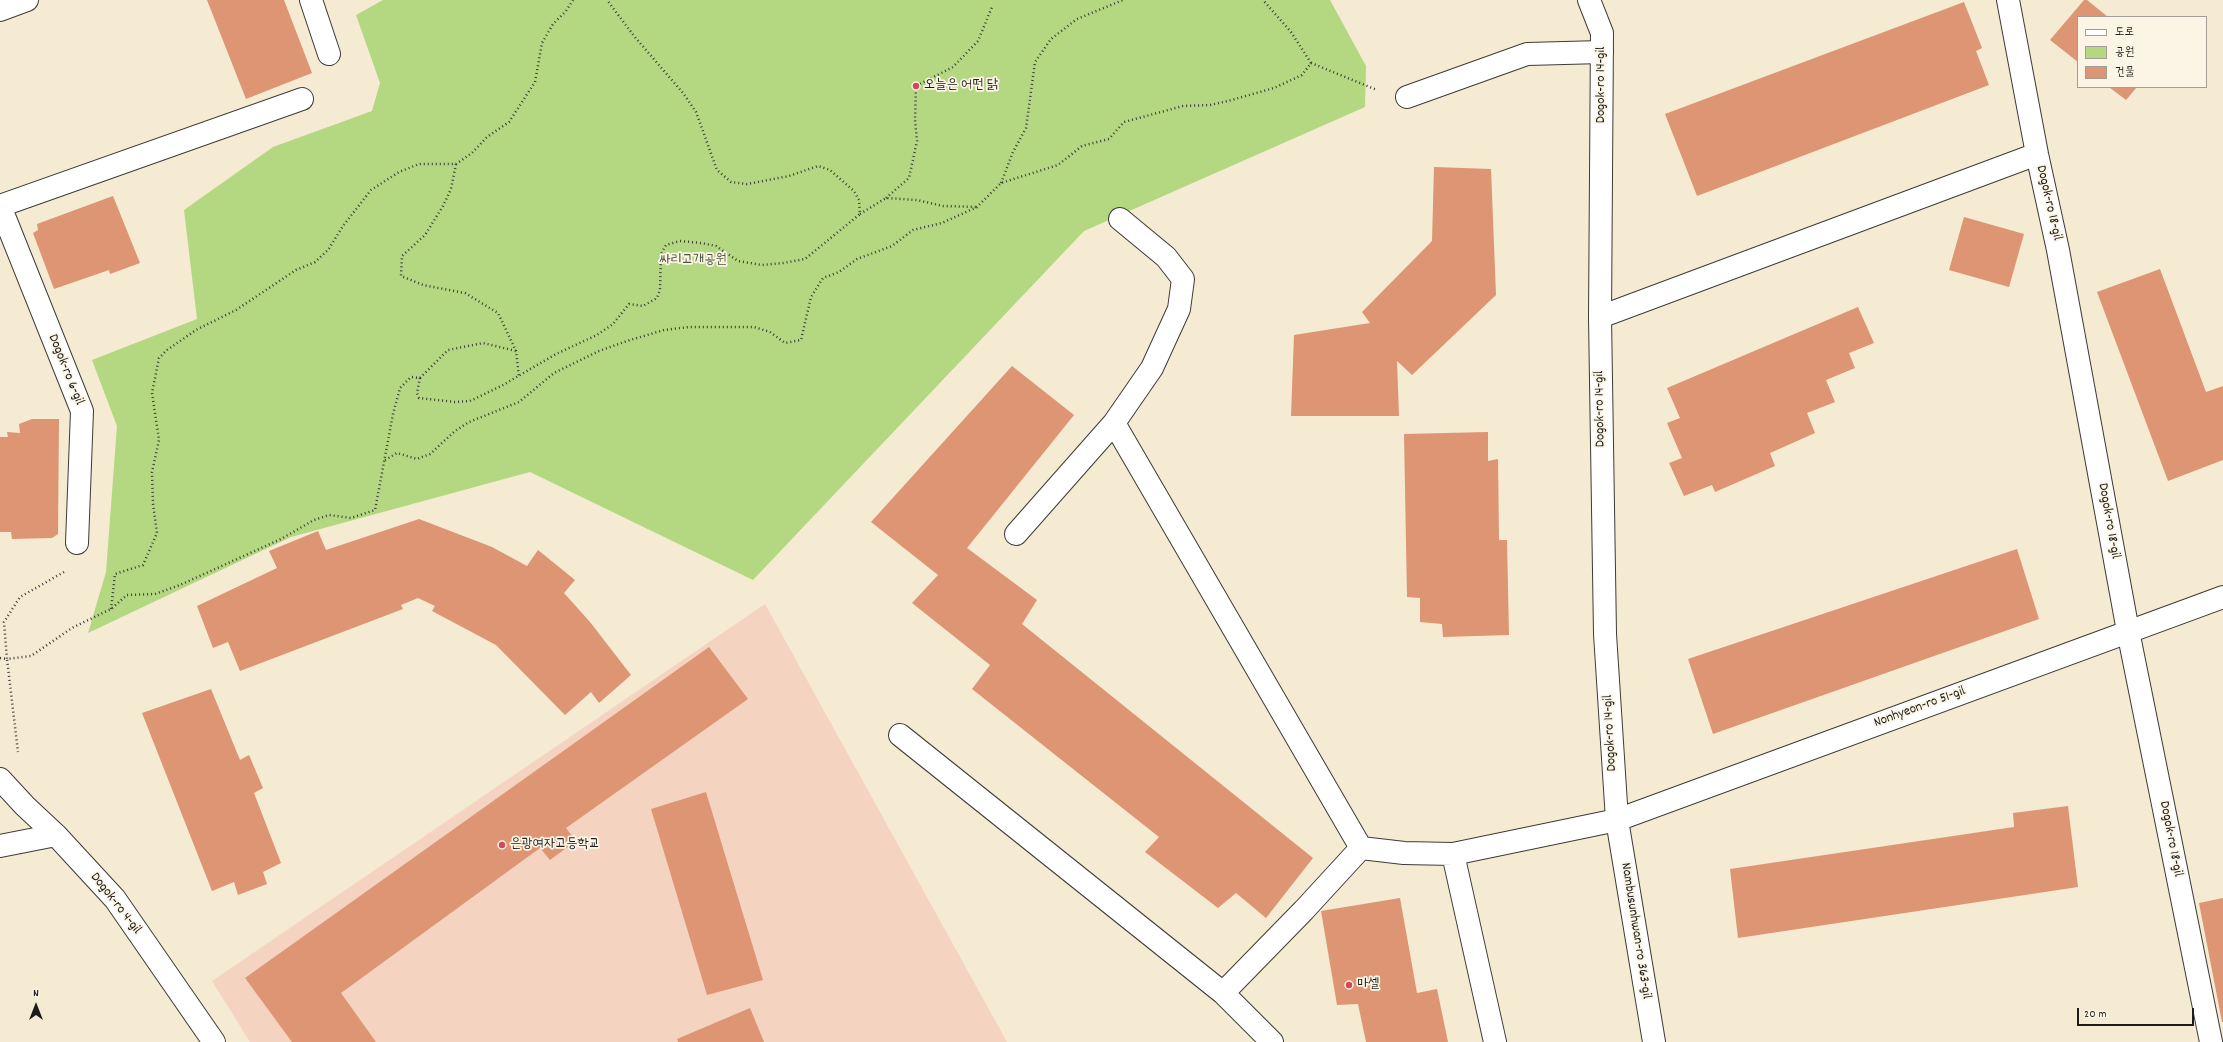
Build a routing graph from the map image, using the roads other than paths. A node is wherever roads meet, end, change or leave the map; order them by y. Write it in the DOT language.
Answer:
graph roads {
  1 [pos="27,0"];
  2 [pos="311,0"];
  3 [pos="1589,0"];
  4 [pos="2008,0"];
  5 [pos="0,10"];
  6 [pos="1602,52"];
  7 [pos="328,54"];
  8 [pos="1407,97"];
  9 [pos="302,99"];
  10 [pos="2037,154"];
  11 [pos="0,206"];
  12 [pos="1120,219"];
  13 [pos="1600,317"];
  14 [pos="1114,423"];
  15 [pos="1016,534"];
  16 [pos="76,543"];
  17 [pos="2223,597"];
  18 [pos="2128,631"];
  19 [pos="900,736"];
  20 [pos="0,779"];
  21 [pos="1616,820"];
  22 [pos="56,835"];
  23 [pos="0,846"];
  24 [pos="1361,848"];
  25 [pos="1453,854"];
  26 [pos="1223,993"];
  27 [pos="214,1042"];
  28 [pos="1272,1042"];
  29 [pos="1495,1042"];
  30 [pos="1654,1042"];
  31 [pos="2211,1042"];
  1 -- 5 [label="street"];
  2 -- 7 [label="street"];
  3 -- 6 [label="street, Dogok-ro 14-gil"];
  4 -- 10 [label="street, Dogok-ro 18-gil"];
  6 -- 8 [label="street"];
  6 -- 13 [label="street, Dogok-ro 14-gil"];
  9 -- 11 [label="street"];
  10 -- 13 [label="street"];
  10 -- 18 [label="street, Dogok-ro 18-gil"];
  11 -- 16 [label="street, Dogok-ro 6-gil"];
  12 -- 14 [label="street"];
  13 -- 21 [label="street, Dogok-ro 14-gil"];
  14 -- 15 [label="street"];
  14 -- 24 [label="street"];
  17 -- 18 [label="street, Nonhyeon-ro 51-gil"];
  18 -- 21 [label="street, Nonhyeon-ro 51-gil"];
  18 -- 31 [label="street, Dogok-ro 18-gil"];
  19 -- 26 [label="street"];
  20 -- 22 [label="street, Dogok-ro 4-gil"];
  21 -- 25 [label="street, Nonhyeon-ro 51-gil"];
  21 -- 30 [label="street, Nambusunhwan-ro 363-gil"];
  22 -- 23 [label="street"];
  22 -- 27 [label="street, Dogok-ro 4-gil"];
  24 -- 25 [label="street, Nonhyeon-ro 51-gil"];
  24 -- 26 [label="street"];
  25 -- 29 [label="street"];
  26 -- 28 [label="street"];
}
